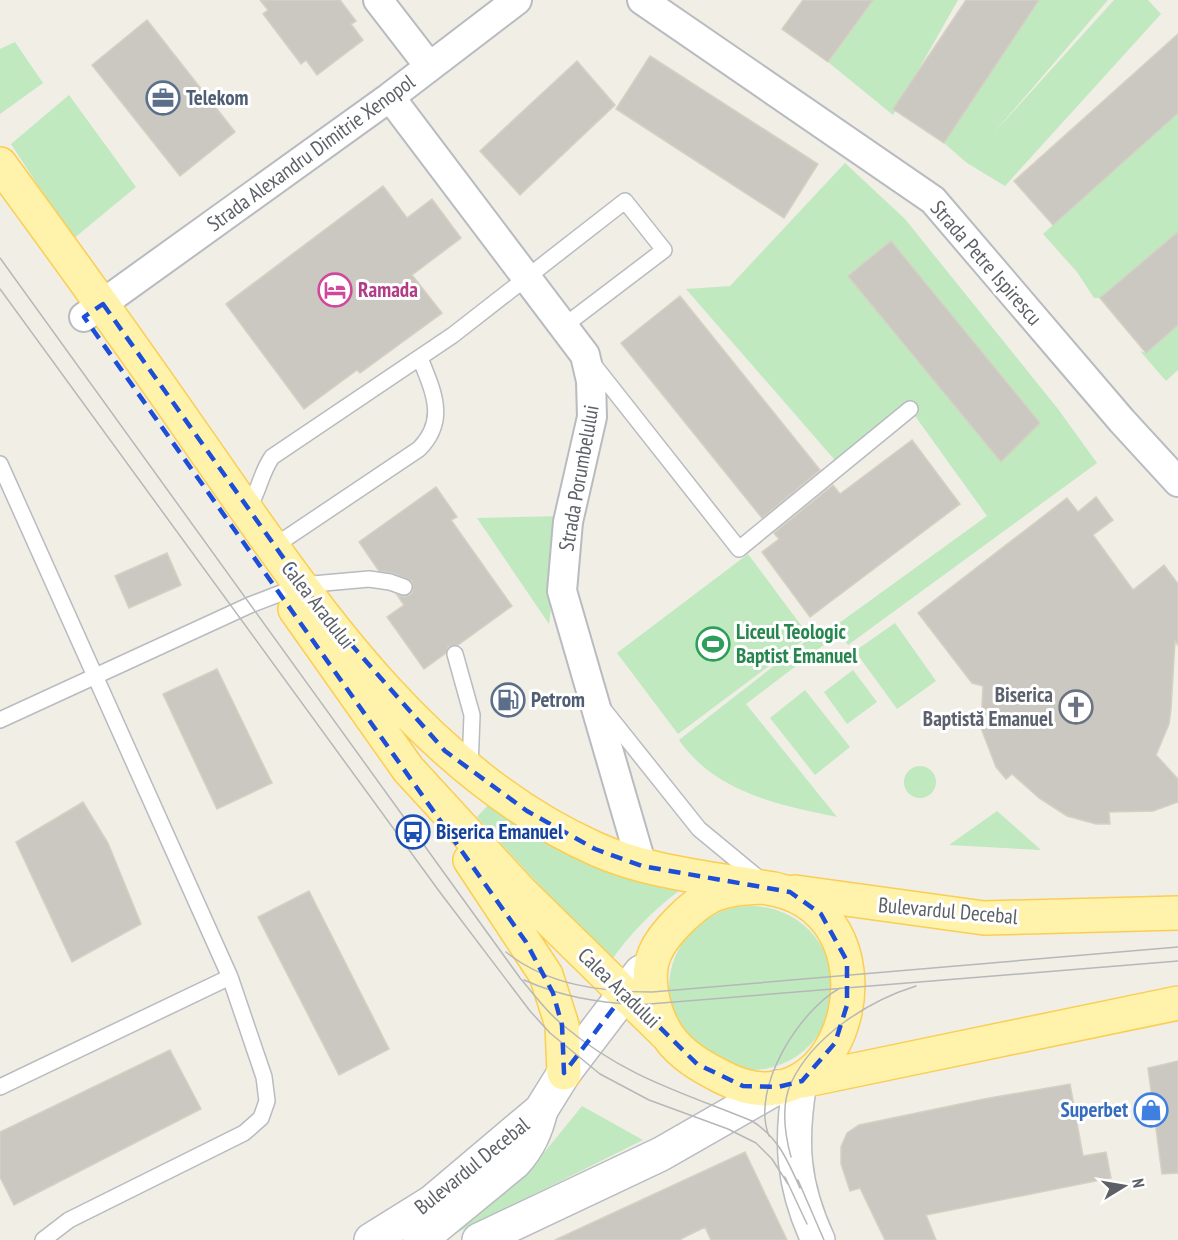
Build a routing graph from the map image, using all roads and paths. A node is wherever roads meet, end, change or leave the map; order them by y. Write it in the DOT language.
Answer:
graph roads {
  1 [pos="378,0"];
  2 [pos="517,0"];
  3 [pos="642,0"];
  4 [pos="429,66"];
  5 [pos="390,97"];
  6 [pos="0,164"];
  7 [pos="0,200"];
  8 [pos="528,278"];
  9 [pos="94,311"];
  10 [pos="564,326"];
  11 [pos="585,355"];
  12 [pos="420,358"];
  13 [pos="910,409"];
  14 [pos="0,464"];
  15 [pos="1178,482"];
  16 [pos="247,510"];
  17 [pos="273,547"];
  18 [pos="404,587"];
  19 [pos="292,588"];
  20 [pos="455,654"];
  21 [pos="93,676"];
  22 [pos="589,690"];
  23 [pos="0,720"];
  24 [pos="408,769"];
  25 [pos="470,771"];
  26 [pos="642,866"];
  27 [pos="774,889"];
  28 [pos="1178,913"];
  29 [pos="655,953"];
  30 [pos="230,977"];
  31 [pos="625,994"];
  32 [pos="1178,1003"];
  33 [pos="668,1036"];
  34 [pos="564,1073"];
  35 [pos="793,1083"];
  36 [pos="0,1087"];
  37 [pos="541,1110"];
  38 [pos="43,1240"];
  39 [pos="371,1240"];
  40 [pos="420,1240"];
  41 [pos="479,1240"];
  42 [pos="818,1240"];
  1 -- 4 [label="street"];
  2 -- 4 [label="street, Strada Alexandru Dimitrie Xenopol"];
  3 -- 15 [label="street, Strada Petre Ispirescu"];
  4 -- 5 [label="street, Strada Alexandru Dimitrie Xenopol"];
  5 -- 8 [label="street, Strada Porumbelului"];
  5 -- 9 [label="street, Strada Alexandru Dimitrie Xenopol"];
  6 -- 9 [label="main road, Calea Aradului"];
  7 -- 9 [label="main road, Calea Aradului"];
  8 -- 10 [label="street, Strada Porumbelului"];
  8 -- 10 [label="lane"];
  8 -- 12 [label="lane"];
  9 -- 16 [label="main road, Calea Aradului"];
  9 -- 19 [label="main road, Calea Aradului"];
  10 -- 11 [label="street, Strada Porumbelului"];
  11 -- 13 [label="lane"];
  11 -- 22 [label="street, Strada Porumbelului"];
  12 -- 16 [label="lane"];
  12 -- 17 [label="lane"];
  14 -- 21 [label="lane"];
  16 -- 17 [label="main road, Calea Aradului"];
  17 -- 19 [label="main road, Calea Aradului"];
  18 -- 19 [label="lane"];
  19 -- 21 [label="lane"];
  19 -- 24 [label="main road, Calea Aradului"];
  19 -- 25 [label="main road, Calea Aradului"];
  20 -- 25 [label="lane"];
  21 -- 23 [label="lane"];
  21 -- 30 [label="lane"];
  22 -- 26 [label="street, Strada Porumbelului"];
  22 -- 27 [label="lane"];
  24 -- 31 [label="main road, Calea Aradului"];
  24 -- 34 [label="main road"];
  25 -- 26 [label="main road, Calea Aradului"];
  26 -- 27 [label="main road, Calea Aradului"];
  27 -- 28 [label="main road, Bulevardul Decebal"];
  27 -- 29 [label="main road"];
  27 -- 35 [label="main road"];
  29 -- 31 [label="main road, Bulevardul Decebal"];
  29 -- 33 [label="main road"];
  30 -- 36 [label="lane"];
  30 -- 38 [label="lane"];
  31 -- 33 [label="main road, Calea Aradului"];
  31 -- 34 [label="main road, Bulevardul Decebal"];
  32 -- 35 [label="main road"];
  33 -- 35 [label="main road"];
  34 -- 37 [label="main road, Bulevardul Decebal"];
  35 -- 41 [label="main road"];
  35 -- 42 [label="main road"];
  37 -- 39 [label="main road, Bulevardul Decebal"];
  37 -- 40 [label="main road, Bulevardul Decebal"];
}
